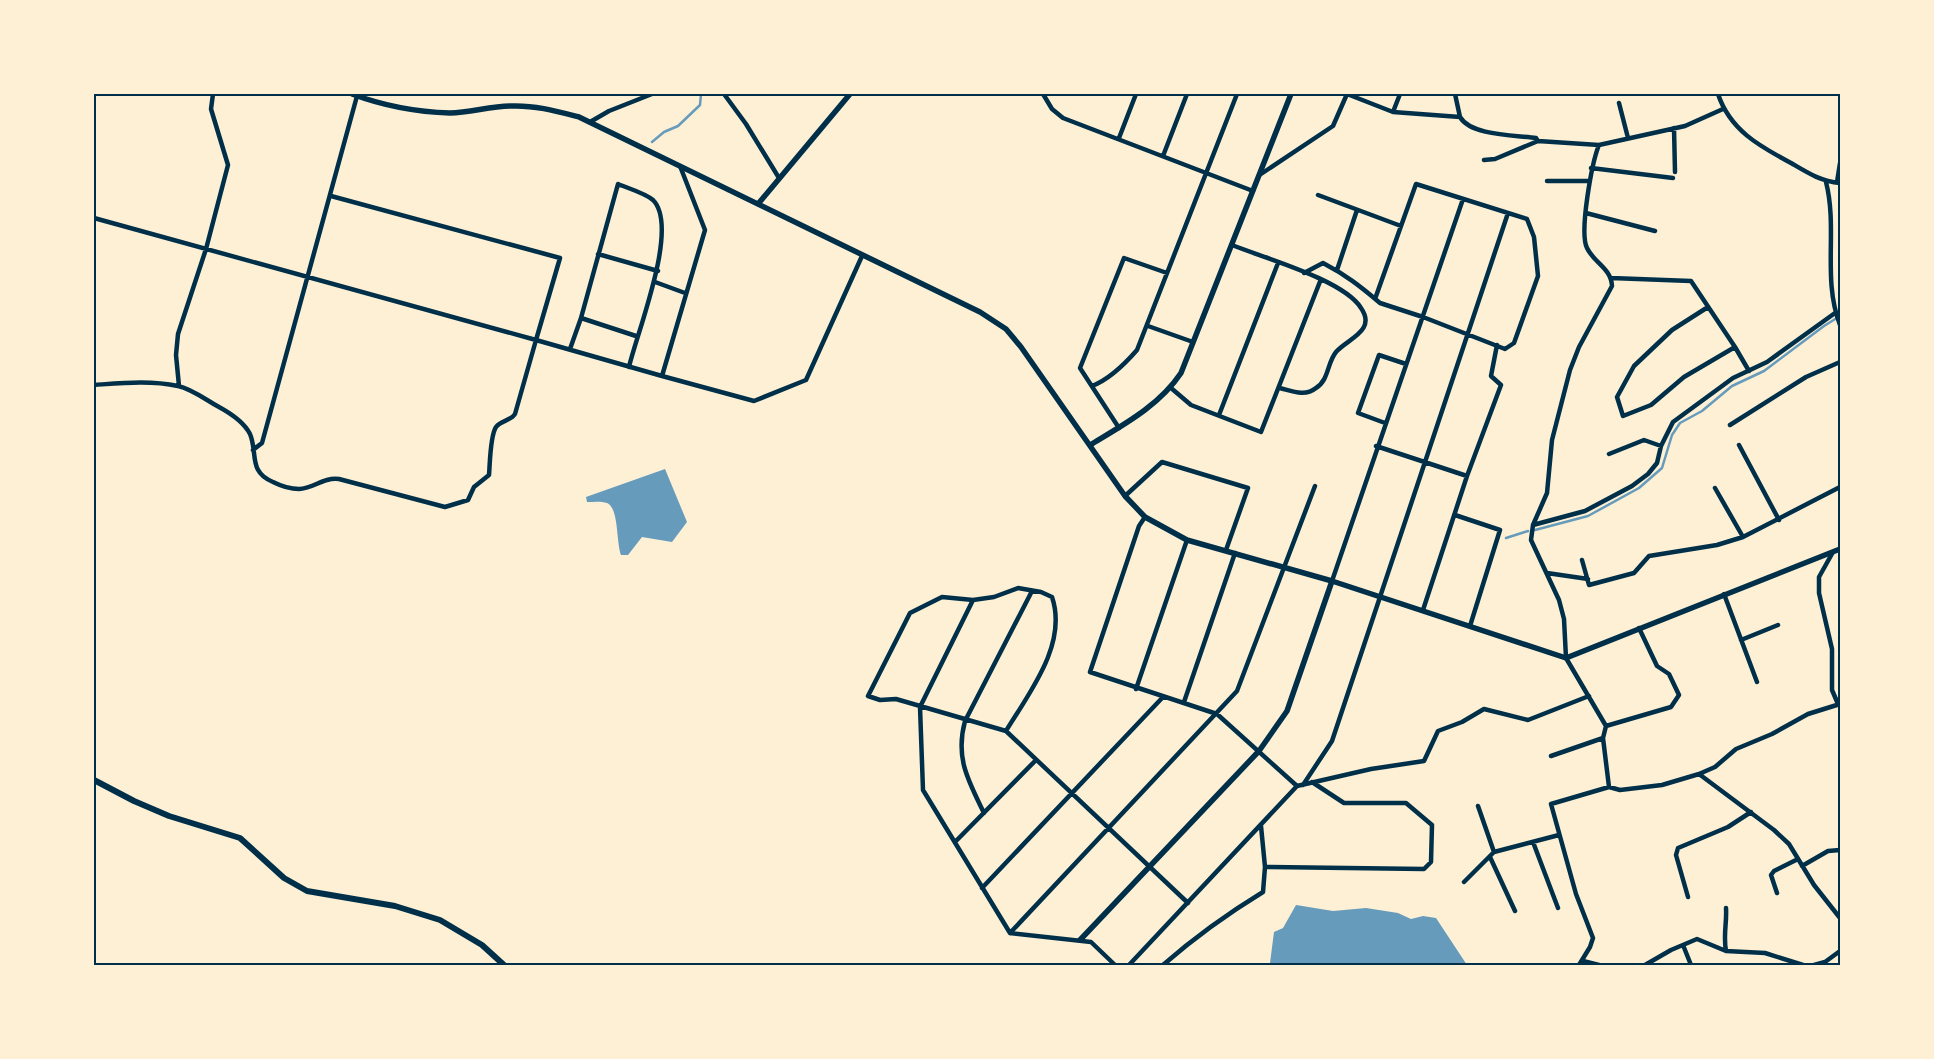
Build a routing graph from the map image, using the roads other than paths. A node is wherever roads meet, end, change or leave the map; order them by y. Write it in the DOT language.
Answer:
graph roads {
  1 [pos="213,94"];
  2 [pos="652,94"];
  3 [pos="724,94"];
  4 [pos="850,94"];
  5 [pos="1043,94"];
  6 [pos="1136,94"];
  7 [pos="1187,94"];
  8 [pos="1237,94"];
  9 [pos="1291,94"];
  10 [pos="1347,94"];
  11 [pos="1400,94"];
  12 [pos="1455,94"];
  13 [pos="1718,94"];
  14 [pos="355,95"];
  15 [pos="1619,103"];
  16 [pos="1723,109"];
  17 [pos="1393,112"];
  18 [pos="1460,117"];
  19 [pos="590,122"];
  20 [pos="1674,128"];
  21 [pos="1119,138"];
  22 [pos="1628,138"];
  23 [pos="1538,141"];
  24 [pos="1599,144"];
  25 [pos="1163,156"];
  26 [pos="1484,160"];
  27 [pos="1840,163"];
  28 [pos="680,166"];
  29 [pos="1592,168"];
  30 [pos="1675,172"];
  31 [pos="1208,174"];
  32 [pos="1260,174"];
  33 [pos="779,178"];
  34 [pos="1673,178"];
  35 [pos="1546,181"];
  36 [pos="1590,181"];
  37 [pos="1826,182"];
  38 [pos="1839,183"];
  39 [pos="1253,191"];
  40 [pos="1318,195"];
  41 [pos="331,196"];
  42 [pos="1463,200"];
  43 [pos="758,204"];
  44 [pos="1358,210"];
  45 [pos="1508,213"];
  46 [pos="1586,213"];
  47 [pos="94,218"];
  48 [pos="1401,226"];
  49 [pos="1655,231"];
  50 [pos="1232,245"];
  51 [pos="206,249"];
  52 [pos="598,254"];
  53 [pos="862,256"];
  54 [pos="1278,263"];
  55 [pos="1337,270"];
  56 [pos="658,271"];
  57 [pos="1167,273"];
  58 [pos="1304,273"];
  59 [pos="307,278"];
  60 [pos="1612,278"];
  61 [pos="1321,280"];
  62 [pos="655,282"];
  63 [pos="685,293"];
  64 [pos="1375,298"];
  65 [pos="1708,307"];
  66 [pos="1836,314"];
  67 [pos="1423,317"];
  68 [pos="581,318"];
  69 [pos="1840,323"];
  70 [pos="1148,326"];
  71 [pos="1468,334"];
  72 [pos="636,336"];
  73 [pos="536,340"];
  74 [pos="1193,342"];
  75 [pos="1497,345"];
  76 [pos="1735,347"];
  77 [pos="570,349"];
  78 [pos="1840,362"];
  79 [pos="1406,364"];
  80 [pos="628,367"];
  81 [pos="1749,371"];
  82 [pos="662,376"];
  83 [pos="94,385"];
  84 [pos="179,386"];
  85 [pos="1092,386"];
  86 [pos="1171,388"];
  87 [pos="1280,388"];
  88 [pos="1219,415"];
  89 [pos="1385,422"];
  90 [pos="1730,424"];
  91 [pos="1119,428"];
  92 [pos="1090,445"];
  93 [pos="1739,445"];
  94 [pos="1376,446"];
  95 [pos="1662,446"];
  96 [pos="253,450"];
  97 [pos="1609,454"];
  98 [pos="1425,462"];
  99 [pos="1467,476"];
  100 [pos="1315,486"];
  101 [pos="1840,487"];
  102 [pos="1715,488"];
  103 [pos="1125,496"];
  104 [pos="1455,515"];
  105 [pos="1145,517"];
  106 [pos="1779,520"];
  107 [pos="1533,525"];
  108 [pos="1743,537"];
  109 [pos="1187,540"];
  110 [pos="1840,549"];
  111 [pos="1226,550"];
  112 [pos="1833,552"];
  113 [pos="1236,553"];
  114 [pos="1582,560"];
  115 [pos="1284,566"];
  116 [pos="1547,573"];
  117 [pos="1588,579"];
  118 [pos="1332,581"];
  119 [pos="1032,591"];
  120 [pos="1724,594"];
  121 [pos="1380,598"];
  122 [pos="973,600"];
  123 [pos="1423,610"];
  124 [pos="1778,625"];
  125 [pos="1470,626"];
  126 [pos="1639,628"];
  127 [pos="1741,640"];
  128 [pos="1566,658"];
  129 [pos="1757,682"];
  130 [pos="1136,689"];
  131 [pos="1589,696"];
  132 [pos="1163,697"];
  133 [pos="1184,702"];
  134 [pos="1839,704"];
  135 [pos="920,707"];
  136 [pos="1217,714"];
  137 [pos="965,721"];
  138 [pos="1606,726"];
  139 [pos="1006,731"];
  140 [pos="1603,738"];
  141 [pos="1259,751"];
  142 [pos="1551,756"];
  143 [pos="1036,760"];
  144 [pos="1700,774"];
  145 [pos="94,780"];
  146 [pos="1312,782"];
  147 [pos="1304,784"];
  148 [pos="1297,786"];
  149 [pos="1609,786"];
  150 [pos="1072,793"];
  151 [pos="1478,806"];
  152 [pos="1751,812"];
  153 [pos="984,813"];
  154 [pos="1261,826"];
  155 [pos="1109,830"];
  156 [pos="1559,836"];
  157 [pos="955,842"];
  158 [pos="1533,842"];
  159 [pos="1840,850"];
  160 [pos="1494,852"];
  161 [pos="1490,857"];
  162 [pos="1798,859"];
  163 [pos="1802,866"];
  164 [pos="1150,867"];
  165 [pos="1265,867"];
  166 [pos="1464,882"];
  167 [pos="982,888"];
  168 [pos="1776,893"];
  169 [pos="1688,897"];
  170 [pos="1188,904"];
  171 [pos="1558,908"];
  172 [pos="1726,908"];
  173 [pos="1515,911"];
  174 [pos="1840,918"];
  175 [pos="1010,933"];
  176 [pos="1080,940"];
  177 [pos="1683,945"];
  178 [pos="1726,951"];
  179 [pos="1840,951"];
  180 [pos="1657,958"];
  181 [pos="1581,963"];
  182 [pos="504,965"];
  183 [pos="1115,965"];
  184 [pos="1129,965"];
  185 [pos="1163,965"];
  186 [pos="1599,965"];
  187 [pos="1644,965"];
  188 [pos="1659,965"];
  189 [pos="1691,965"];
  190 [pos="1803,965"];
  191 [pos="1814,965"];
  1 -- 51 [label="street"];
  2 -- 19 [label="street"];
  3 -- 33 [label="street"];
  4 -- 33 [label="street"];
  5 -- 21 [label="street"];
  6 -- 21 [label="street"];
  7 -- 25 [label="street"];
  8 -- 31 [label="street"];
  9 -- 32 [label="street"];
  10 -- 17 [label="street"];
  10 -- 32 [label="street"];
  11 -- 17 [label="street"];
  12 -- 18 [label="street"];
  13 -- 16 [label="street"];
  14 -- 19 [label="street"];
  14 -- 41 [label="street"];
  15 -- 22 [label="street"];
  16 -- 20 [label="street"];
  16 -- 37 [label="street"];
  17 -- 18 [label="street"];
  18 -- 23 [label="street"];
  19 -- 28 [label="street"];
  20 -- 22 [label="street"];
  20 -- 30 [label="street"];
  21 -- 25 [label="street"];
  22 -- 24 [label="street"];
  23 -- 24 [label="street"];
  23 -- 26 [label="street"];
  24 -- 29 [label="street"];
  25 -- 31 [label="street"];
  27 -- 38 [label="street"];
  28 -- 43 [label="street"];
  28 -- 63 [label="street"];
  29 -- 34 [label="street"];
  29 -- 36 [label="street"];
  31 -- 39 [label="street"];
  31 -- 57 [label="street"];
  32 -- 39 [label="street"];
  33 -- 43 [label="street"];
  35 -- 36 [label="street"];
  36 -- 46 [label="street"];
  37 -- 38 [label="street"];
  37 -- 66 [label="street"];
  39 -- 50 [label="street"];
  40 -- 44 [label="street"];
  41 -- 59 [label="street"];
  41 -- 73 [label="street"];
  42 -- 45 [label="street"];
  42 -- 48 [label="street"];
  42 -- 67 [label="street"];
  43 -- 53 [label="street"];
  44 -- 48 [label="street"];
  44 -- 55 [label="street"];
  45 -- 71 [label="street"];
  45 -- 75 [label="street"];
  46 -- 49 [label="street"];
  46 -- 60 [label="street"];
  47 -- 51 [label="street"];
  48 -- 64 [label="street"];
  50 -- 54 [label="street"];
  50 -- 74 [label="street"];
  51 -- 59 [label="street"];
  51 -- 84 [label="street"];
  52 -- 56 [label="street"];
  52 -- 56 [label="street"];
  52 -- 68 [label="street"];
  53 -- 82 [label="street"];
  53 -- 92 [label="street"];
  54 -- 58 [label="street"];
  54 -- 88 [label="street"];
  55 -- 58 [label="street"];
  55 -- 64 [label="street"];
  56 -- 62 [label="street"];
  57 -- 70 [label="street"];
  57 -- 85 [label="street"];
  58 -- 61 [label="street"];
  59 -- 73 [label="street"];
  59 -- 96 [label="street"];
  60 -- 65 [label="street"];
  60 -- 107 [label="street"];
  61 -- 87 [label="street"];
  61 -- 87 [label="street"];
  62 -- 63 [label="street"];
  62 -- 72 [label="street"];
  63 -- 82 [label="street"];
  64 -- 67 [label="street"];
  65 -- 76 [label="street"];
  65 -- 76 [label="street"];
  66 -- 69 [label="street"];
  66 -- 81 [label="street"];
  67 -- 71 [label="street"];
  67 -- 79 [label="street"];
  68 -- 72 [label="street"];
  68 -- 77 [label="street"];
  70 -- 74 [label="street"];
  70 -- 85 [label="street"];
  71 -- 75 [label="street"];
  71 -- 98 [label="street"];
  72 -- 80 [label="street"];
  73 -- 77 [label="street"];
  73 -- 96 [label="street"];
  74 -- 86 [label="street"];
  75 -- 99 [label="street"];
  76 -- 81 [label="street"];
  77 -- 80 [label="street"];
  78 -- 90 [label="street"];
  79 -- 89 [label="street"];
  79 -- 89 [label="street"];
  80 -- 82 [label="street"];
  81 -- 95 [label="street"];
  83 -- 84 [label="street"];
  84 -- 96 [label="street"];
  85 -- 91 [label="street"];
  86 -- 88 [label="street"];
  86 -- 91 [label="street"];
  87 -- 88 [label="street"];
  89 -- 94 [label="street"];
  91 -- 92 [label="street"];
  92 -- 103 [label="street"];
  93 -- 106 [label="street"];
  94 -- 98 [label="street"];
  94 -- 118 [label="street"];
  95 -- 97 [label="street"];
  95 -- 107 [label="street"];
  98 -- 99 [label="street"];
  98 -- 121 [label="street"];
  99 -- 104 [label="street"];
  100 -- 115 [label="street"];
  101 -- 106 [label="street"];
  102 -- 108 [label="street"];
  103 -- 105 [label="street"];
  103 -- 111 [label="street"];
  104 -- 123 [label="street"];
  104 -- 125 [label="street"];
  105 -- 109 [label="street"];
  105 -- 130 [label="street"];
  106 -- 108 [label="street"];
  107 -- 116 [label="street"];
  108 -- 117 [label="street"];
  109 -- 111 [label="street"];
  109 -- 130 [label="street"];
  110 -- 112 [label="street"];
  111 -- 113 [label="street"];
  112 -- 120 [label="street"];
  112 -- 134 [label="street"];
  113 -- 115 [label="street"];
  113 -- 133 [label="street"];
  114 -- 117 [label="street"];
  115 -- 118 [label="street"];
  115 -- 136 [label="street"];
  116 -- 117 [label="street"];
  116 -- 128 [label="street"];
  118 -- 121 [label="street"];
  118 -- 141 [label="street"];
  119 -- 122 [label="street"];
  119 -- 137 [label="street"];
  119 -- 139 [label="street"];
  120 -- 126 [label="street"];
  120 -- 127 [label="street"];
  121 -- 123 [label="street"];
  121 -- 147 [label="street"];
  122 -- 135 [label="street"];
  122 -- 135 [label="street"];
  123 -- 125 [label="street"];
  124 -- 127 [label="street"];
  125 -- 128 [label="street"];
  126 -- 128 [label="street"];
  126 -- 138 [label="street"];
  127 -- 129 [label="street"];
  128 -- 131 [label="street"];
  130 -- 132 [label="street"];
  131 -- 138 [label="street"];
  131 -- 146 [label="street"];
  132 -- 133 [label="street"];
  132 -- 150 [label="street"];
  133 -- 136 [label="street"];
  134 -- 144 [label="street"];
  135 -- 137 [label="street"];
  135 -- 157 [label="street"];
  136 -- 141 [label="street"];
  136 -- 155 [label="street"];
  137 -- 139 [label="street"];
  137 -- 153 [label="street"];
  138 -- 140 [label="street"];
  139 -- 143 [label="street"];
  140 -- 142 [label="street"];
  140 -- 149 [label="street"];
  141 -- 148 [label="street"];
  141 -- 164 [label="street"];
  143 -- 150 [label="street"];
  143 -- 153 [label="street"];
  144 -- 149 [label="street"];
  144 -- 152 [label="street"];
  145 -- 182 [label="main road"];
  146 -- 147 [label="street"];
  146 -- 165 [label="street"];
  147 -- 148 [label="street"];
  148 -- 154 [label="street"];
  149 -- 156 [label="street"];
  150 -- 155 [label="street"];
  150 -- 167 [label="street"];
  151 -- 160 [label="street"];
  152 -- 162 [label="street"];
  152 -- 169 [label="street"];
  153 -- 157 [label="street"];
  154 -- 165 [label="street"];
  154 -- 170 [label="street"];
  155 -- 164 [label="street"];
  155 -- 175 [label="street"];
  156 -- 158 [label="street"];
  156 -- 181 [label="street"];
  157 -- 167 [label="street"];
  158 -- 160 [label="street"];
  158 -- 171 [label="street"];
  159 -- 163 [label="street"];
  160 -- 161 [label="street"];
  161 -- 166 [label="street"];
  161 -- 173 [label="street"];
  162 -- 163 [label="street"];
  162 -- 168 [label="street"];
  163 -- 174 [label="street"];
  164 -- 170 [label="street"];
  164 -- 176 [label="street"];
  165 -- 185 [label="street"];
  167 -- 175 [label="street"];
  170 -- 184 [label="street"];
  172 -- 178 [label="street"];
  175 -- 176 [label="street"];
  176 -- 183 [label="street"];
  177 -- 178 [label="street"];
  177 -- 180 [label="street"];
  177 -- 189 [label="street"];
  178 -- 190 [label="street"];
  179 -- 191 [label="street"];
  180 -- 187 [label="street"];
  180 -- 188 [label="street"];
  181 -- 186 [label="street"];
}
